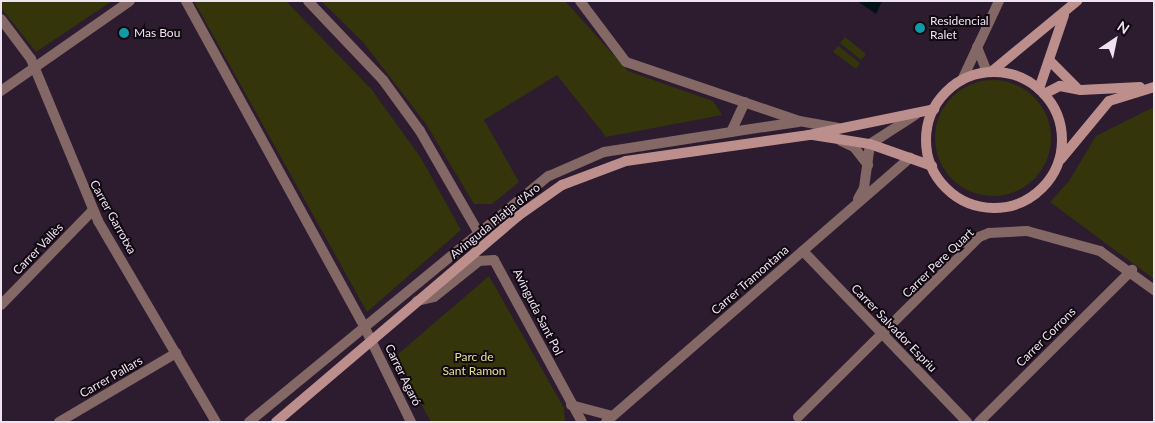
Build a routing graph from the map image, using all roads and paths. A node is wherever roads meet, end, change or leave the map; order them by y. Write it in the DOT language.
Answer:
graph roads {
  1 [pos="130,1"];
  2 [pos="186,1"];
  3 [pos="308,1"];
  4 [pos="580,1"];
  5 [pos="999,1"];
  6 [pos="1077,1"];
  7 [pos="1066,12"];
  8 [pos="1,19"];
  9 [pos="977,44"];
  10 [pos="1050,61"];
  11 [pos="35,70"];
  12 [pos="989,72"];
  13 [pos="962,80"];
  14 [pos="1154,86"];
  15 [pos="1,90"];
  16 [pos="1081,90"];
  17 [pos="1042,92"];
  18 [pos="745,102"];
  19 [pos="934,108"];
  20 [pos="915,115"];
  21 [pos="799,121"];
  22 [pos="837,128"];
  23 [pos="731,132"];
  24 [pos="809,135"];
  25 [pos="838,139"];
  26 [pos="870,144"];
  27 [pos="910,158"];
  28 [pos="1057,164"];
  29 [pos="868,165"];
  30 [pos="932,166"];
  31 [pos="855,205"];
  32 [pos="93,210"];
  33 [pos="478,232"];
  34 [pos="803,251"];
  35 [pos="1132,270"];
  36 [pos="1154,290"];
  37 [pos="416,302"];
  38 [pos="1,305"];
  39 [pos="364,326"];
  40 [pos="883,335"];
  41 [pos="371,340"];
  42 [pos="176,353"];
  43 [pos="572,405"];
  44 [pos="798,417"];
  45 [pos="609,419"];
  46 [pos="59,422"];
  47 [pos="216,422"];
  48 [pos="249,422"];
  49 [pos="276,422"];
  50 [pos="411,422"];
  51 [pos="582,422"];
  52 [pos="967,422"];
  53 [pos="978,422"];
  1 -- 11 [label="street"];
  2 -- 39 [label="street, Carrer Agaró"];
  3 -- 33 [label="street"];
  4 -- 18 [label="street"];
  5 -- 9 [label="street"];
  6 -- 7 [label="main road"];
  7 -- 10 [label="main road"];
  7 -- 12 [label="main road"];
  8 -- 11 [label="street, Carrer Garrotxa"];
  9 -- 12 [label="street"];
  9 -- 13 [label="street"];
  10 -- 16 [label="main road"];
  10 -- 17 [label="main road"];
  11 -- 15 [label="street"];
  11 -- 32 [label="street, Carrer Garrotxa"];
  12 -- 13 [label="main road"];
  12 -- 17 [label="main road"];
  13 -- 19 [label="main road"];
  14 -- 16 [label="main road"];
  14 -- 28 [label="main road"];
  16 -- 17 [label="main road"];
  17 -- 28 [label="main road"];
  18 -- 21 [label="street"];
  18 -- 23 [label="street"];
  19 -- 20 [label="main road"];
  19 -- 30 [label="main road"];
  20 -- 22 [label="main road"];
  20 -- 26 [label="street"];
  21 -- 22 [label="street"];
  21 -- 23 [label="street"];
  22 -- 24 [label="main road"];
  23 -- 33 [label="street"];
  24 -- 25 [label="main road"];
  24 -- 37 [label="main road, Avinguda Platja d'Aro"];
  25 -- 26 [label="main road"];
  25 -- 29 [label="street"];
  26 -- 27 [label="main road"];
  26 -- 29 [label="street"];
  27 -- 30 [label="main road"];
  27 -- 31 [label="street, Carrer Tramontana"];
  28 -- 30 [label="main road"];
  29 -- 31 [label="street"];
  31 -- 34 [label="street, Carrer Tramontana"];
  32 -- 38 [label="street, Carrer Vallès"];
  32 -- 42 [label="street, Carrer Garrotxa"];
  33 -- 39 [label="street"];
  34 -- 40 [label="street, Carrer Salvador Espriu"];
  34 -- 45 [label="street, Carrer Tramontana"];
  35 -- 36 [label="street, Carrer Pere Quart"];
  35 -- 40 [label="street, Carrer Pere Quart"];
  35 -- 53 [label="street, Carrer Corrons"];
  37 -- 41 [label="main road, Avinguda Platja d'Aro"];
  37 -- 43 [label="street, Avinguda Sant Pol"];
  39 -- 41 [label="street, Carrer Agaró"];
  39 -- 48 [label="street"];
  40 -- 44 [label="street, Carrer Pere Quart"];
  40 -- 52 [label="street, Carrer Salvador Espriu"];
  41 -- 49 [label="main road, Avinguda Platja d'Aro"];
  41 -- 50 [label="street, Carrer Agaró"];
  42 -- 46 [label="street, Carrer Pallars"];
  42 -- 47 [label="street, Carrer Garrotxa"];
  43 -- 45 [label="street"];
  43 -- 51 [label="street, Avinguda Sant Pol"];
}
